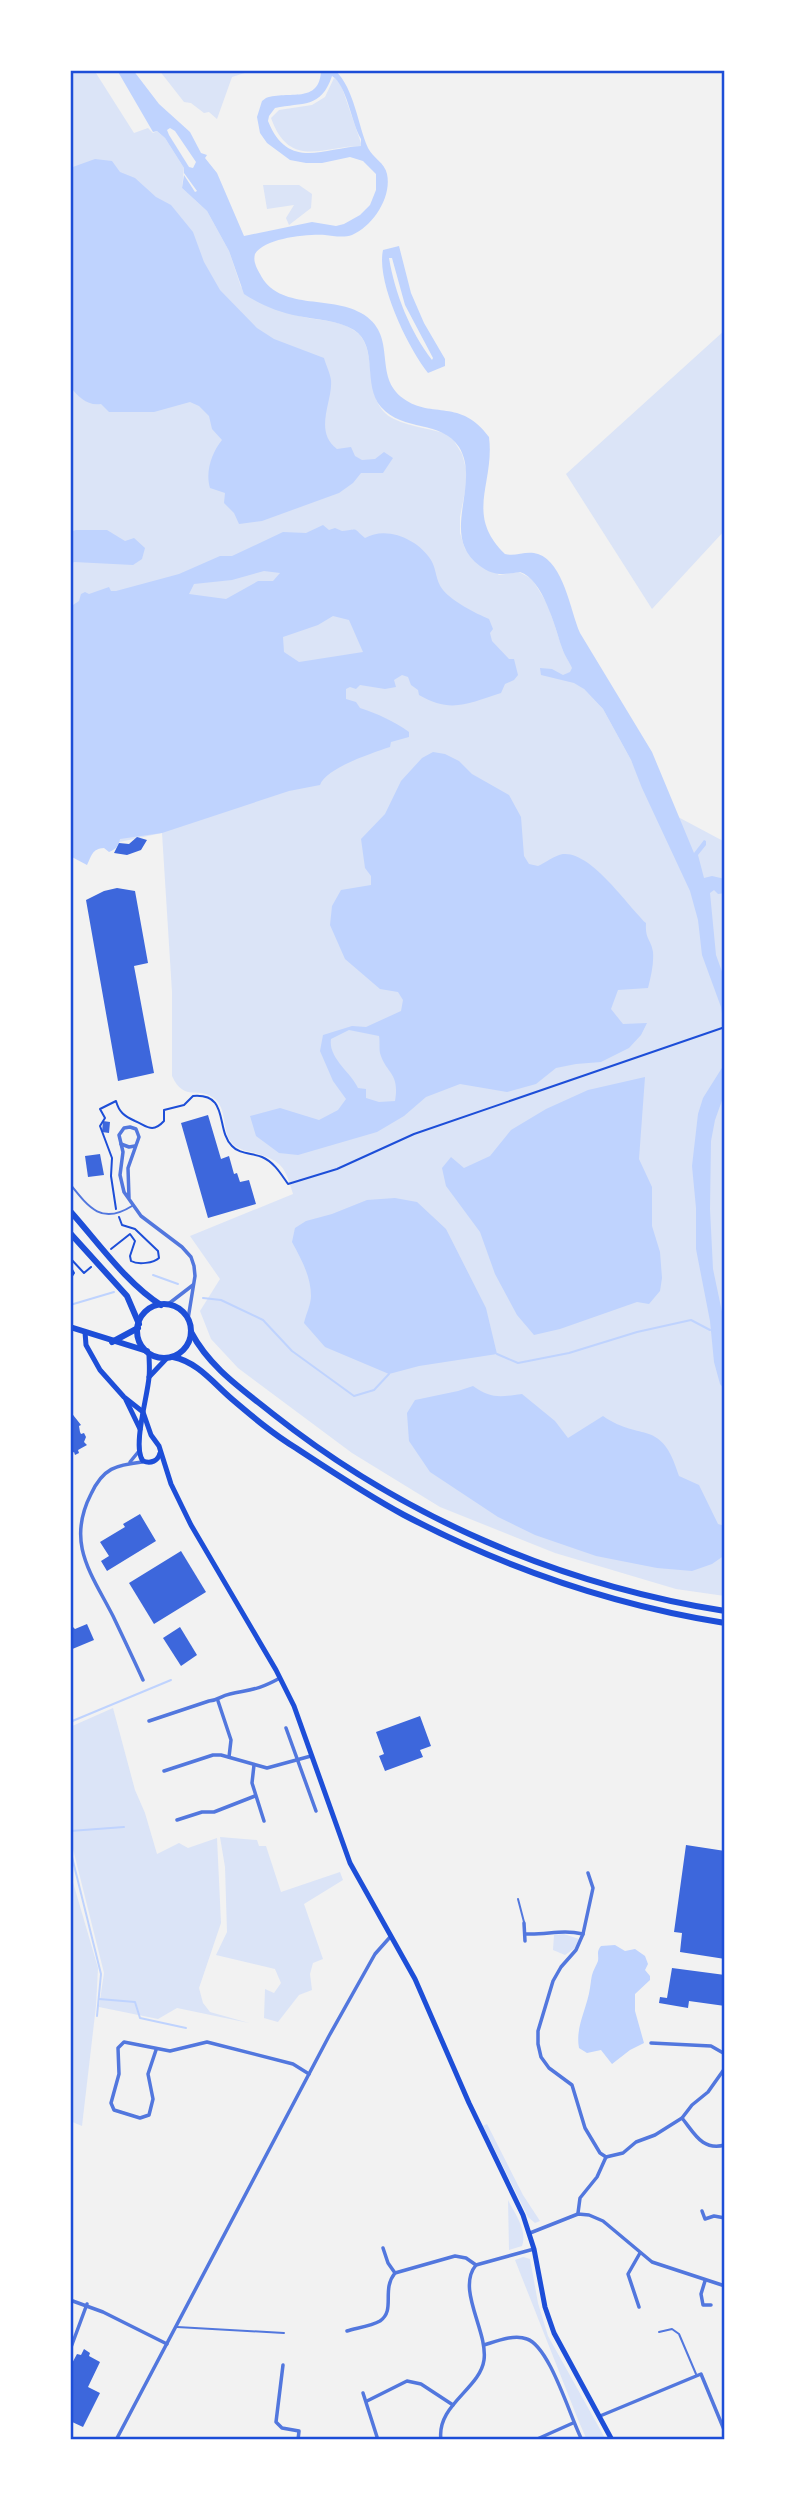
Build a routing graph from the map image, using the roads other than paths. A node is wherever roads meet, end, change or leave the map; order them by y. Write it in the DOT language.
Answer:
graph roads {
  1 [pos="121,1144"];
  2 [pos="135,1146"];
  3 [pos="70,1184"];
  4 [pos="129,1198"];
  5 [pos="133,1205"];
  6 [pos="70,1210"];
  7 [pos="70,1233"];
  8 [pos="193,1284"];
  9 [pos="164,1305"];
  10 [pos="188,1319"];
  11 [pos="138,1326"];
  12 [pos="72,1328"];
  13 [pos="85,1332"];
  14 [pos="191,1332"];
  15 [pos="112,1342"];
  16 [pos="148,1352"];
  17 [pos="170,1357"];
  18 [pos="149,1377"];
  19 [pos="124,1397"];
  20 [pos="143,1412"];
  21 [pos="140,1429"];
  22 [pos="154,1441"];
  23 [pos="140,1448"];
  24 [pos="160,1453"];
  25 [pos="130,1462"];
  26 [pos="149,1462"];
  27 [pos="167,1476"];
  28 [pos="725,1611"];
  29 [pos="725,1623"];
  30 [pos="280,1678"];
  31 [pos="143,1680"];
  32 [pos="218,1701"];
  33 [pos="149,1721"];
  34 [pos="286,1728"];
  35 [pos="313,1756"];
  36 [pos="229,1757"];
  37 [pos="298,1761"];
  38 [pos="254,1765"];
  39 [pos="164,1771"];
  40 [pos="255,1796"];
  41 [pos="316,1811"];
  42 [pos="177,1820"];
  43 [pos="264,1821"];
  44 [pos="588,1872"];
  45 [pos="518,1899"];
  46 [pos="524,1923"];
  47 [pos="526,1934"];
  48 [pos="583,1934"];
  49 [pos="391,1936"];
  50 [pos="525,1941"];
  51 [pos="651,2043"];
  52 [pos="156,2050"];
  53 [pos="725,2054"];
  54 [pos="725,2068"];
  55 [pos="309,2074"];
  56 [pos="682,2118"];
  57 [pos="725,2145"];
  58 [pos="606,2157"];
  59 [pos="702,2211"];
  60 [pos="578,2214"];
  61 [pos="725,2218"];
  62 [pos="530,2233"];
  63 [pos="383,2248"];
  64 [pos="534,2249"];
  65 [pos="640,2253"];
  66 [pos="476,2265"];
  67 [pos="395,2273"];
  68 [pos="705,2281"];
  69 [pos="725,2286"];
  70 [pos="70,2300"];
  71 [pos="87,2304"];
  72 [pos="711,2305"];
  73 [pos="639,2308"];
  74 [pos="176,2327"];
  75 [pos="347,2332"];
  76 [pos="659,2332"];
  77 [pos="284,2333"];
  78 [pos="167,2344"];
  79 [pos="484,2345"];
  80 [pos="70,2350"];
  81 [pos="283,2364"];
  82 [pos="696,2375"];
  83 [pos="363,2393"];
  84 [pos="367,2401"];
  85 [pos="453,2405"];
  86 [pos="600,2416"];
  87 [pos="573,2423"];
  88 [pos="725,2431"];
  89 [pos="116,2440"];
  90 [pos="298,2440"];
  91 [pos="378,2440"];
  92 [pos="441,2440"];
  93 [pos="535,2440"];
  94 [pos="582,2440"];
  95 [pos="612,2440"];
  1 -- 2 [label="street"];
  1 -- 2 [label="street"];
  1 -- 4 [label="street"];
  2 -- 4 [label="street"];
  3 -- 5 [label="lane"];
  4 -- 5 [label="street"];
  5 -- 8 [label="street"];
  6 -- 9 [label="main road"];
  7 -- 11 [label="main road"];
  8 -- 9 [label="street"];
  8 -- 10 [label="street"];
  9 -- 10 [label="main road"];
  9 -- 11 [label="main road"];
  10 -- 14 [label="main road"];
  11 -- 15 [label="main road"];
  11 -- 16 [label="main road"];
  12 -- 13 [label="main road"];
  13 -- 15 [label="main road"];
  13 -- 19 [label="main road"];
  14 -- 17 [label="main road"];
  14 -- 28 [label="main road"];
  15 -- 16 [label="main road"];
  16 -- 17 [label="main road"];
  16 -- 18 [label="main road"];
  17 -- 18 [label="main road"];
  17 -- 29 [label="main road"];
  18 -- 20 [label="main road"];
  19 -- 20 [label="main road"];
  19 -- 21 [label="main road"];
  20 -- 21 [label="main road"];
  20 -- 22 [label="main road"];
  21 -- 23 [label="main road"];
  22 -- 23 [label="main road"];
  22 -- 24 [label="main road"];
  23 -- 25 [label="street"];
  23 -- 26 [label="main road"];
  24 -- 26 [label="main road"];
  24 -- 27 [label="main road"];
  25 -- 26 [label="street"];
  25 -- 31 [label="street"];
  26 -- 27 [label="main road"];
  27 -- 30 [label="main road"];
  30 -- 32 [label="street"];
  30 -- 35 [label="main road"];
  32 -- 33 [label="street"];
  32 -- 36 [label="street"];
  34 -- 37 [label="street"];
  35 -- 37 [label="street"];
  35 -- 49 [label="main road"];
  36 -- 38 [label="street"];
  36 -- 39 [label="street"];
  37 -- 38 [label="street"];
  37 -- 41 [label="street"];
  38 -- 40 [label="street"];
  40 -- 42 [label="street"];
  40 -- 43 [label="street"];
  44 -- 48 [label="street"];
  45 -- 46 [label="lane"];
  46 -- 47 [label="street"];
  47 -- 48 [label="street"];
  47 -- 50 [label="street"];
  48 -- 58 [label="street"];
  49 -- 55 [label="street"];
  49 -- 62 [label="main road"];
  51 -- 53 [label="street"];
  52 -- 52 [label="street"];
  52 -- 55 [label="street"];
  54 -- 56 [label="street"];
  55 -- 74 [label="street"];
  56 -- 57 [label="street"];
  56 -- 58 [label="street"];
  58 -- 60 [label="street"];
  59 -- 61 [label="street"];
  60 -- 62 [label="street"];
  60 -- 65 [label="street"];
  62 -- 64 [label="main road"];
  63 -- 67 [label="street"];
  64 -- 66 [label="street"];
  64 -- 86 [label="main road"];
  65 -- 68 [label="street"];
  65 -- 73 [label="street"];
  66 -- 67 [label="street"];
  66 -- 79 [label="street"];
  67 -- 75 [label="street"];
  68 -- 69 [label="street"];
  68 -- 72 [label="street"];
  70 -- 71 [label="street"];
  71 -- 78 [label="street"];
  71 -- 80 [label="street"];
  74 -- 77 [label="lane"];
  74 -- 78 [label="street"];
  76 -- 82 [label="lane"];
  78 -- 89 [label="street"];
  79 -- 85 [label="street"];
  79 -- 87 [label="street"];
  81 -- 90 [label="street"];
  82 -- 86 [label="street"];
  82 -- 88 [label="street"];
  83 -- 84 [label="street"];
  84 -- 85 [label="street"];
  84 -- 91 [label="street"];
  85 -- 92 [label="street"];
  86 -- 95 [label="main road"];
  87 -- 93 [label="street"];
  87 -- 94 [label="street"];
}
